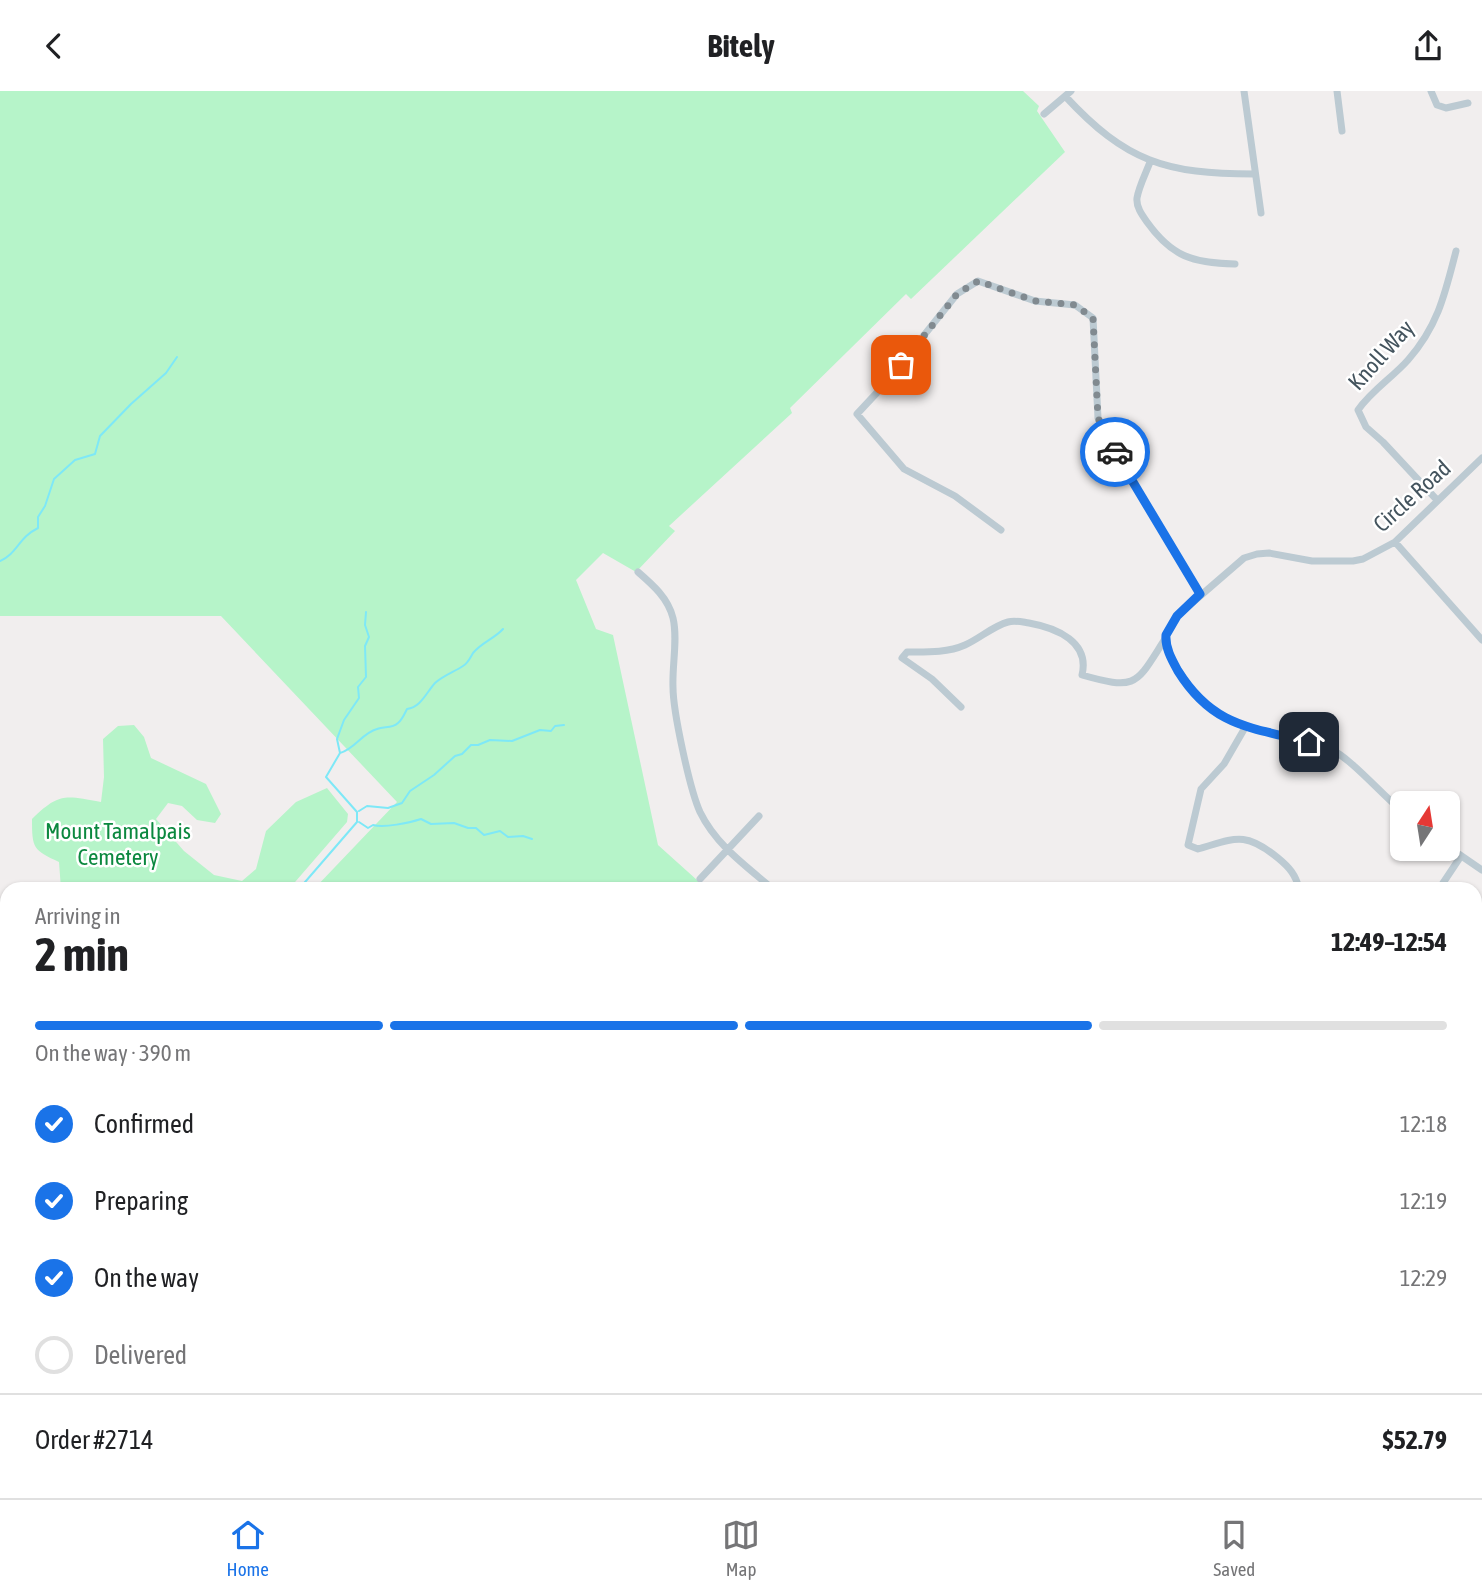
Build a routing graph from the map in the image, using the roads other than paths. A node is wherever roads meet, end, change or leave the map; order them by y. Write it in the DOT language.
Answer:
graph roads {
  1 [pos="1244,91"];
  2 [pos="1336,91"];
  3 [pos="1431,91"];
  4 [pos="1068,94"];
  5 [pos="1468,103"];
  6 [pos="1044,114"];
  7 [pos="1342,131"];
  8 [pos="1150,162"];
  9 [pos="1254,174"];
  10 [pos="1261,213"];
  11 [pos="1456,251"];
  12 [pos="1235,264"];
  13 [pos="1482,459"];
  14 [pos="1437,500"];
  15 [pos="1001,530"];
  16 [pos="1395,542"];
  17 [pos="638,572"];
  18 [pos="1200,594"];
  19 [pos="1165,639"];
  20 [pos="1482,640"];
  21 [pos="961,707"];
  22 [pos="1246,726"];
  23 [pos="1390,800"];
  24 [pos="759,816"];
  25 [pos="727,850"];
  26 [pos="1461,856"];
  27 [pos="1482,870"];
  28 [pos="700,879"];
  29 [pos="765,882"];
  30 [pos="1297,882"];
  31 [pos="1444,882"];
  1 -- 9 [label="street"];
  2 -- 7 [label="street"];
  3 -- 5 [label="street"];
  4 -- 6 [label="street"];
  4 -- 8 [label="street"];
  8 -- 9 [label="street"];
  8 -- 12 [label="street"];
  9 -- 10 [label="street"];
  11 -- 14 [label="street, Knoll Way"];
  13 -- 14 [label="street, Circle Road"];
  14 -- 16 [label="street, Circle Road"];
  15 -- 18 [label="street"];
  16 -- 18 [label="street, Circle Road"];
  16 -- 20 [label="street"];
  17 -- 25 [label="street"];
  18 -- 19 [label="street, Circle Road"];
  19 -- 21 [label="street, Circle Road"];
  19 -- 22 [label="street"];
  22 -- 23 [label="street"];
  22 -- 30 [label="street"];
  24 -- 25 [label="street"];
  25 -- 28 [label="street"];
  25 -- 29 [label="street"];
  26 -- 27 [label="street"];
  26 -- 31 [label="street"];
}
